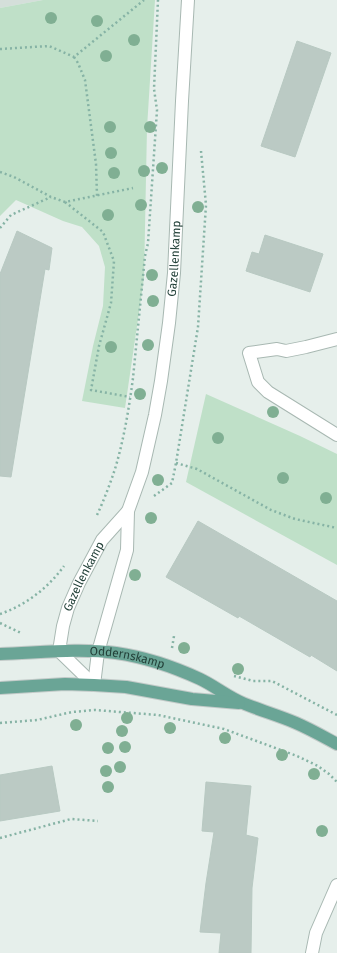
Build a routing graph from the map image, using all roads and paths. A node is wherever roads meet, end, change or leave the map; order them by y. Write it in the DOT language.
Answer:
graph roads {
  1 [pos="144,0"];
  2 [pos="158,0"];
  3 [pos="188,0"];
  4 [pos="0,49"];
  5 [pos="74,57"];
  6 [pos="200,148"];
  7 [pos="0,172"];
  8 [pos="133,188"];
  9 [pos="97,196"];
  10 [pos="51,197"];
  11 [pos="65,202"];
  12 [pos="0,228"];
  13 [pos="337,339"];
  14 [pos="130,397"];
  15 [pos="337,435"];
  16 [pos="176,463"];
  17 [pos="151,498"];
  18 [pos="128,511"];
  19 [pos="94,520"];
  20 [pos="337,528"];
  21 [pos="65,566"];
  22 [pos="0,614"];
  23 [pos="59,651"];
  24 [pos="98,652"];
  25 [pos="0,654"];
  26 [pos="236,676"];
  27 [pos="94,685"];
  28 [pos="0,688"];
  29 [pos="244,704"];
  30 [pos="337,715"];
  31 [pos="0,723"];
  32 [pos="337,744"];
  33 [pos="337,782"];
  34 [pos="98,821"];
  35 [pos="0,838"];
  36 [pos="337,885"];
  37 [pos="312,953"];
  1 -- 5 [label="path"];
  2 -- 14 [label="path"];
  3 -- 18 [label="street, Gazellenkamp"];
  4 -- 5 [label="path"];
  5 -- 9 [label="path"];
  6 -- 16 [label="path"];
  7 -- 10 [label="path"];
  8 -- 9 [label="path"];
  9 -- 11 [label="path"];
  10 -- 11 [label="path"];
  10 -- 12 [label="path"];
  11 -- 14 [label="path"];
  13 -- 15 [label="street"];
  14 -- 19 [label="path"];
  16 -- 17 [label="path"];
  16 -- 20 [label="path"];
  18 -- 23 [label="street, Gazellenkamp"];
  18 -- 24 [label="street, Gazellenkamp"];
  21 -- 22 [label="path"];
  23 -- 24 [label="main road, Oddernskamp"];
  23 -- 25 [label="main road, Oddernskamp"];
  23 -- 27 [label="street"];
  24 -- 27 [label="street, Gazellenkamp"];
  24 -- 29 [label="main road, Oddernskamp"];
  26 -- 30 [label="path"];
  27 -- 28 [label="main road, Oddernskamp"];
  27 -- 29 [label="main road, Oddernskamp"];
  29 -- 32 [label="main road, Oddernskamp"];
  31 -- 33 [label="path"];
  34 -- 35 [label="path"];
  36 -- 37 [label="street"];
}
